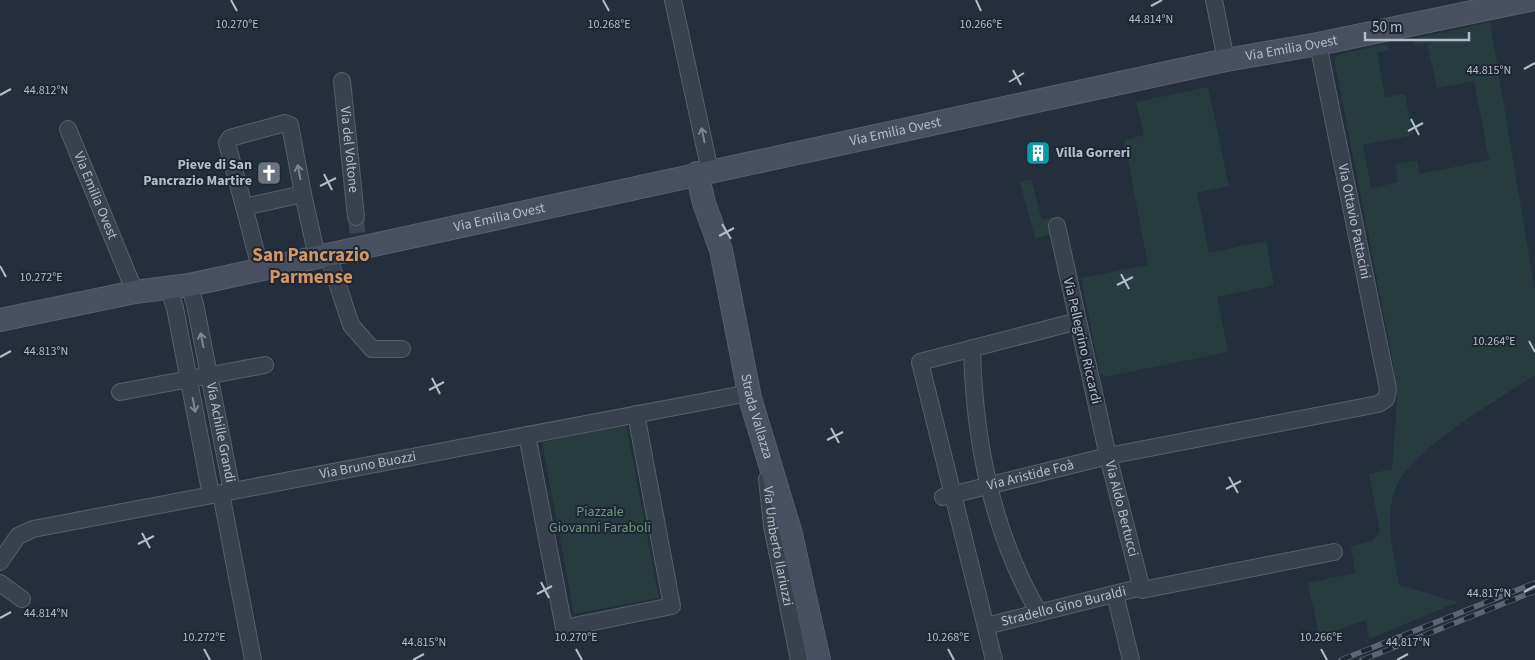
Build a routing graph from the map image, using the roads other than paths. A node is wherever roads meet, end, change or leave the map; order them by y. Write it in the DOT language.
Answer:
graph roads {
  1 [pos="673,0"];
  2 [pos="1214,0"];
  3 [pos="1530,0"];
  4 [pos="1318,44"];
  5 [pos="1226,60"];
  6 [pos="342,81"];
  7 [pos="68,129"];
  8 [pos="704,172"];
  9 [pos="303,194"];
  10 [pos="246,213"];
  11 [pos="356,218"];
  12 [pos="1057,226"];
  13 [pos="322,256"];
  14 [pos="260,269"];
  15 [pos="179,287"];
  16 [pos="135,292"];
  17 [pos="0,320"];
  18 [pos="1078,321"];
  19 [pos="972,348"];
  20 [pos="402,349"];
  21 [pos="265,365"];
  22 [pos="209,376"];
  23 [pos="189,379"];
  24 [pos="120,392"];
  25 [pos="749,393"];
  26 [pos="1386,399"];
  27 [pos="636,414"];
  28 [pos="760,432"];
  29 [pos="528,435"];
  30 [pos="1108,456"];
  31 [pos="989,486"];
  32 [pos="221,493"];
  33 [pos="948,496"];
  34 [pos="1334,552"];
  35 [pos="0,562"];
  36 [pos="0,583"];
  37 [pos="1142,587"];
  38 [pos="1115,594"];
  39 [pos="22,599"];
  40 [pos="1039,613"];
  41 [pos="986,626"];
  42 [pos="253,660"];
  43 [pos="798,660"];
  44 [pos="819,660"];
  45 [pos="994,660"];
  46 [pos="1131,660"];
  8 -- 1 [label="street, one-way"];
  2 -- 5 [label="street"];
  3 -- 4 [label="street, Via Emilia Ovest"];
  4 -- 5 [label="street, Via Emilia Ovest"];
  4 -- 26 [label="street, Via Ottavio Pattacini"];
  5 -- 8 [label="street, Via Emilia Ovest"];
  6 -- 11 [label="street, Via del Voltone"];
  7 -- 16 [label="street, Via Emilia Ovest"];
  8 -- 13 [label="street, Via Emilia Ovest"];
  8 -- 25 [label="street, Strada Vallazza"];
  9 -- 10 [label="street"];
  9 -- 10 [label="street, one-way"];
  9 -- 13 [label="street"];
  10 -- 14 [label="street"];
  12 -- 18 [label="street, Via Pellegrino Riccardi"];
  13 -- 14 [label="street, Via Emilia Ovest"];
  13 -- 20 [label="street"];
  14 -- 15 [label="street, Via Emilia Ovest"];
  15 -- 16 [label="street, Via Emilia Ovest"];
  22 -- 15 [label="street, Via Achille Grandi, one-way"];
  15 -- 23 [label="street, Via Achille Grandi"];
  16 -- 17 [label="street, Via Emilia Ovest"];
  18 -- 19 [label="street"];
  18 -- 30 [label="street, Via Pellegrino Riccardi"];
  19 -- 31 [label="street"];
  19 -- 33 [label="street"];
  21 -- 22 [label="street, Via Achille Grandi"];
  22 -- 23 [label="street, Via Achille Grandi"];
  22 -- 32 [label="street, Via Achille Grandi"];
  23 -- 24 [label="street, Via Achille Grandi"];
  23 -- 32 [label="street, Via Achille Grandi, one-way"];
  25 -- 27 [label="street, Via Bruno Buozzi"];
  25 -- 28 [label="street, Strada Vallazza"];
  26 -- 30 [label="street, Via Aldo Bertucci"];
  27 -- 29 [label="street, Via Bruno Buozzi"];
  27 -- 29 [label="street"];
  28 -- 43 [label="street, Via Umberto Ilariuzzi"];
  28 -- 44 [label="street, Strada Vallazza"];
  29 -- 32 [label="street, Via Bruno Buozzi"];
  30 -- 31 [label="street, Via Aristide Foà"];
  30 -- 37 [label="street, Via Aldo Bertucci"];
  31 -- 33 [label="street, Via Aristide Foà"];
  31 -- 40 [label="street"];
  32 -- 35 [label="street, Via Bruno Buozzi"];
  32 -- 42 [label="street"];
  33 -- 41 [label="street"];
  34 -- 37 [label="street"];
  36 -- 39 [label="street"];
  37 -- 38 [label="street, Stradello Gino Buraldi"];
  38 -- 40 [label="street, Stradello Gino Buraldi"];
  38 -- 46 [label="street"];
  40 -- 41 [label="street, Stradello Gino Buraldi"];
  41 -- 45 [label="street"];
}
